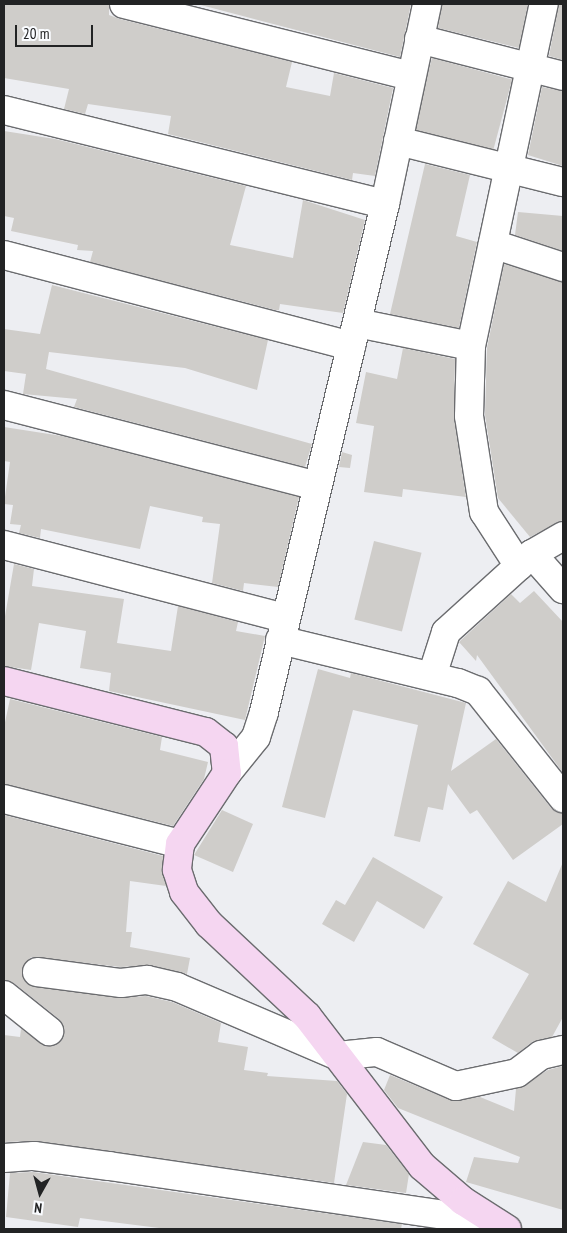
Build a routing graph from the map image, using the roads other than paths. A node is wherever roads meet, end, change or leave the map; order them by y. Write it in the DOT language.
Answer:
graph roads {
  1 [pos="124,4"];
  2 [pos="427,4"];
  3 [pos="544,4"];
  4 [pos="419,40"];
  5 [pos="531,68"];
  6 [pos="411,76"];
  7 [pos="563,76"];
  8 [pos="4,110"];
  9 [pos="398,141"];
  10 [pos="510,169"];
  11 [pos="563,182"];
  12 [pos="385,204"];
  13 [pos="493,244"];
  14 [pos="4,255"];
  15 [pos="563,266"];
  16 [pos="354,334"];
  17 [pos="471,346"];
  18 [pos="4,405"];
  19 [pos="317,486"];
  20 [pos="563,536"];
  21 [pos="4,545"];
  22 [pos="525,560"];
  23 [pos="563,589"];
  24 [pos="283,629"];
  25 [pos="445,680"];
  26 [pos="4,681"];
  27 [pos="227,772"];
  28 [pos="563,798"];
  29 [pos="4,799"];
  30 [pos="180,844"];
  31 [pos="37,972"];
  32 [pos="4,994"];
  33 [pos="49,1031"];
  34 [pos="563,1050"];
  35 [pos="338,1056"];
  36 [pos="4,1158"];
  37 [pos="501,1225"];
  1 -- 6 [label="street"];
  2 -- 4 [label="street"];
  3 -- 5 [label="street"];
  4 -- 5 [label="street"];
  4 -- 6 [label="street"];
  5 -- 7 [label="street"];
  5 -- 10 [label="street"];
  6 -- 9 [label="street"];
  8 -- 12 [label="street"];
  9 -- 10 [label="street"];
  9 -- 12 [label="street"];
  10 -- 11 [label="street"];
  10 -- 13 [label="street"];
  12 -- 16 [label="street"];
  13 -- 15 [label="street"];
  13 -- 17 [label="street"];
  14 -- 16 [label="street"];
  16 -- 17 [label="street"];
  16 -- 19 [label="street"];
  17 -- 22 [label="street"];
  18 -- 19 [label="street"];
  19 -- 24 [label="street"];
  20 -- 22 [label="street"];
  21 -- 24 [label="street"];
  22 -- 23 [label="street"];
  22 -- 25 [label="street"];
  24 -- 25 [label="street"];
  24 -- 27 [label="street"];
  25 -- 28 [label="street"];
  26 -- 27 [label="street"];
  27 -- 30 [label="street"];
  29 -- 30 [label="street"];
  30 -- 35 [label="street"];
  31 -- 35 [label="street"];
  32 -- 33 [label="street"];
  34 -- 35 [label="street"];
  35 -- 37 [label="street"];
  36 -- 37 [label="street"];
}
